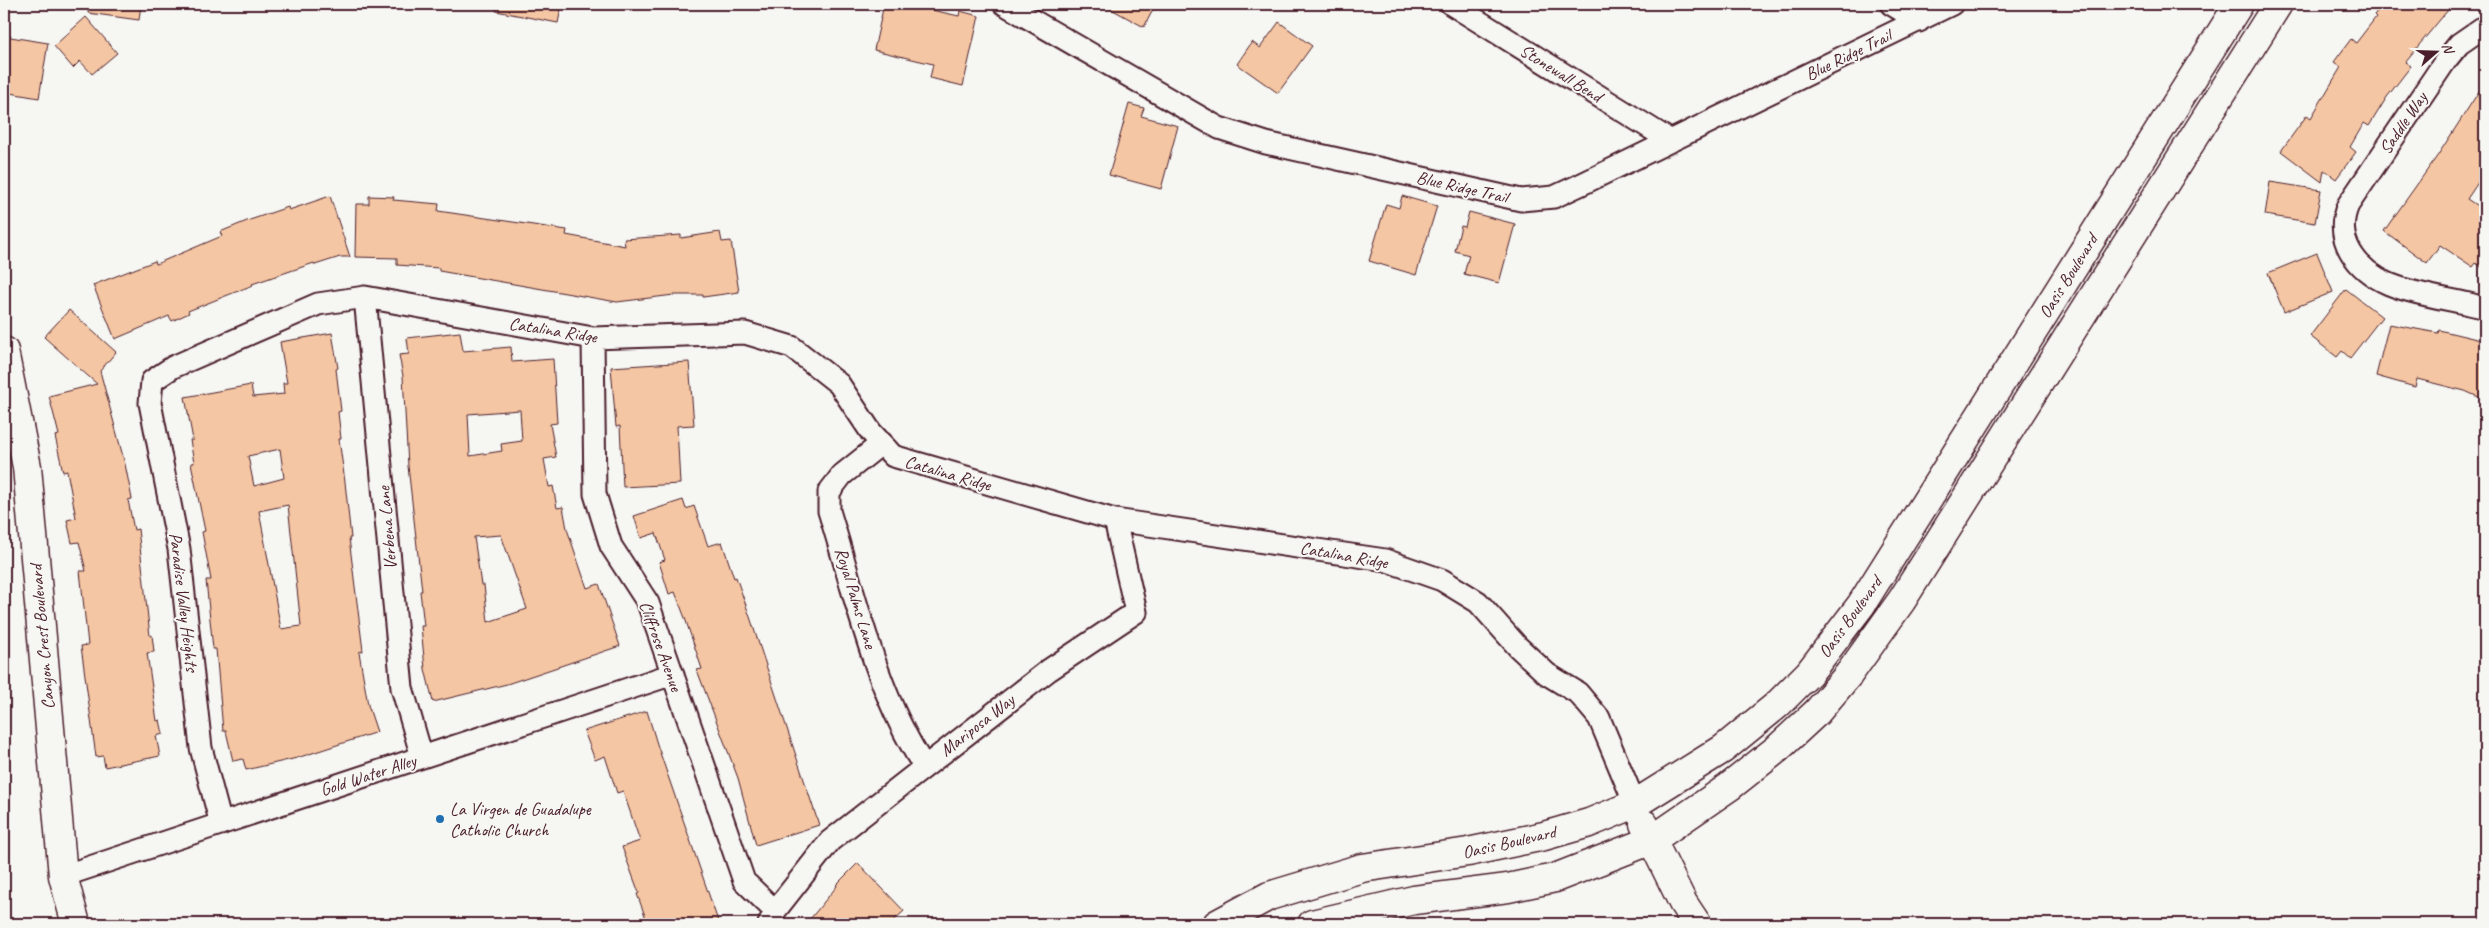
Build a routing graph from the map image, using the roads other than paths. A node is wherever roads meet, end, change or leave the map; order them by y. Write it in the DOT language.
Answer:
graph roads {
  1 [pos="1004,4"];
  2 [pos="1450,4"];
  3 [pos="1891,4"];
  4 [pos="1938,4"];
  5 [pos="1952,4"];
  6 [pos="2278,4"];
  7 [pos="2229,7"];
  8 [pos="1919,21"];
  9 [pos="2485,26"];
  10 [pos="2261,30"];
  11 [pos="1671,141"];
  12 [pos="365,297"];
  13 [pos="2485,308"];
  14 [pos="593,338"];
  15 [pos="4,351"];
  16 [pos="152,380"];
  17 [pos="882,444"];
  18 [pos="1115,520"];
  19 [pos="673,674"];
  20 [pos="422,757"];
  21 [pos="924,766"];
  22 [pos="1635,804"];
  23 [pos="221,824"];
  24 [pos="1652,840"];
  25 [pos="63,876"];
  26 [pos="772,918"];
  27 [pos="76,924"];
  28 [pos="1217,924"];
  29 [pos="1312,924"];
  30 [pos="1698,924"];
  1 -- 11 [label="street, Blue Ridge Trail"];
  2 -- 11 [label="street, Stonewall Bend"];
  3 -- 8 [label="street"];
  4 -- 8 [label="street, Blue Ridge Trail"];
  5 -- 8 [label="street, Blue Ridge Trail"];
  6 -- 10 [label="street, Oasis Boulevard"];
  7 -- 10 [label="street"];
  7 -- 22 [label="street, Oasis Boulevard"];
  8 -- 11 [label="street, Blue Ridge Trail"];
  9 -- 13 [label="street, Saddle Way"];
  10 -- 24 [label="street, Oasis Boulevard"];
  12 -- 14 [label="street, Catalina Ridge"];
  12 -- 16 [label="street, Catalina Ridge"];
  12 -- 20 [label="street, Verbena Lane"];
  14 -- 17 [label="street, Catalina Ridge"];
  14 -- 19 [label="street, Cliffrose Avenue"];
  15 -- 25 [label="street, Canyon Crest Boulevard"];
  16 -- 23 [label="street, Paradise Valley Heights"];
  17 -- 18 [label="street, Catalina Ridge"];
  17 -- 21 [label="street, Royal Palms Lane"];
  18 -- 21 [label="street, Mariposa Way"];
  18 -- 22 [label="street, Catalina Ridge"];
  19 -- 20 [label="street, Gold Water Alley"];
  19 -- 26 [label="street, Cliffrose Avenue"];
  20 -- 23 [label="street, Gold Water Alley"];
  21 -- 26 [label="street, Mariposa Way"];
  22 -- 24 [label="street"];
  22 -- 28 [label="street, Oasis Boulevard"];
  23 -- 25 [label="street, Gold Water Alley"];
  24 -- 29 [label="street, Oasis Boulevard"];
  24 -- 30 [label="street"];
  25 -- 27 [label="street, Canyon Crest Boulevard"];
}
